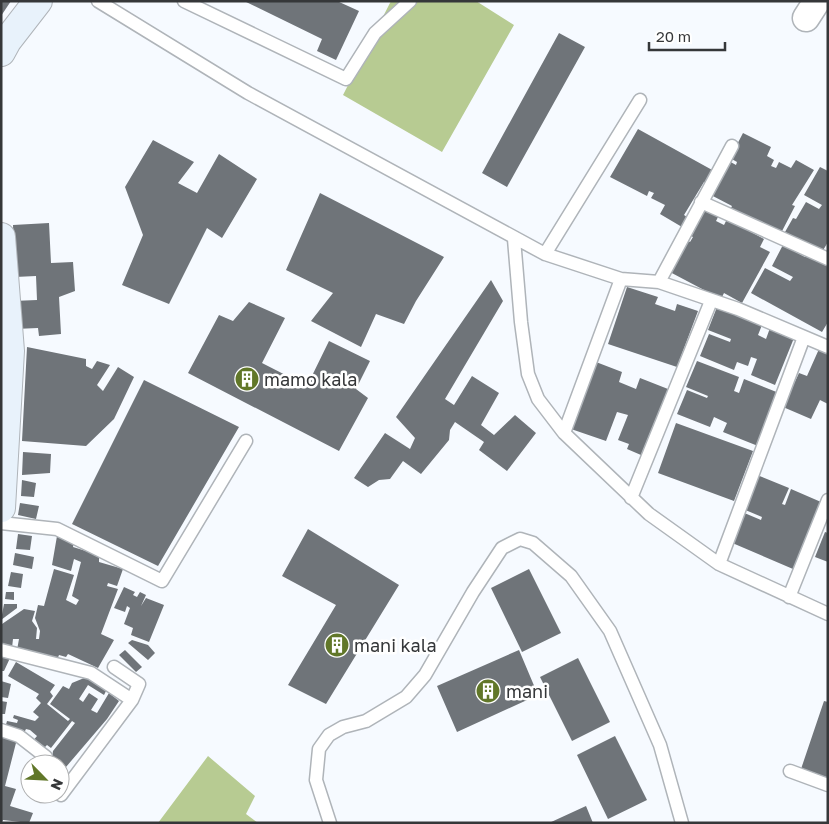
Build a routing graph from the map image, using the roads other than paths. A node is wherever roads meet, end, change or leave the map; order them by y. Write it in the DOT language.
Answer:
graph roads {
  1 [pos="38,1"];
  2 [pos="98,1"];
  3 [pos="184,1"];
  4 [pos="410,1"];
  5 [pos="1,52"];
  6 [pos="640,100"];
  7 [pos="732,146"];
  8 [pos="701,202"];
  9 [pos="1,237"];
  10 [pos="514,239"];
  11 [pos="545,254"];
  12 [pos="828,259"];
  13 [pos="621,279"];
  14 [pos="658,282"];
  15 [pos="711,301"];
  16 [pos="804,337"];
  17 [pos="827,344"];
  18 [pos="564,433"];
  19 [pos="246,441"];
  20 [pos="632,498"];
  21 [pos="828,500"];
  22 [pos="1,508"];
  23 [pos="1,523"];
  24 [pos="719,564"];
  25 [pos="788,597"];
  26 [pos="828,614"];
  27 [pos="1,650"];
  28 [pos="114,667"];
  29 [pos="132,700"];
  30 [pos="1,730"];
  31 [pos="42,754"];
  32 [pos="790,771"];
  33 [pos="70,782"];
  34 [pos="828,785"];
  35 [pos="330,823"];
  36 [pos="682,823"];
  1 -- 5 [label="main road"];
  2 -- 10 [label="lane"];
  3 -- 4 [label="lane"];
  6 -- 11 [label="lane"];
  7 -- 8 [label="lane"];
  8 -- 12 [label="lane"];
  8 -- 14 [label="lane"];
  9 -- 22 [label="main road"];
  10 -- 11 [label="lane"];
  10 -- 18 [label="lane"];
  11 -- 13 [label="lane"];
  13 -- 14 [label="lane"];
  13 -- 18 [label="lane"];
  14 -- 15 [label="lane"];
  15 -- 16 [label="lane"];
  15 -- 20 [label="lane"];
  16 -- 17 [label="lane"];
  16 -- 24 [label="lane"];
  18 -- 20 [label="lane"];
  19 -- 23 [label="lane"];
  20 -- 24 [label="lane"];
  21 -- 25 [label="lane"];
  24 -- 25 [label="lane"];
  25 -- 26 [label="lane"];
  27 -- 29 [label="lane"];
  28 -- 29 [label="lane"];
  29 -- 33 [label="lane"];
  30 -- 31 [label="lane"];
  32 -- 34 [label="lane"];
  35 -- 36 [label="lane"];
}
